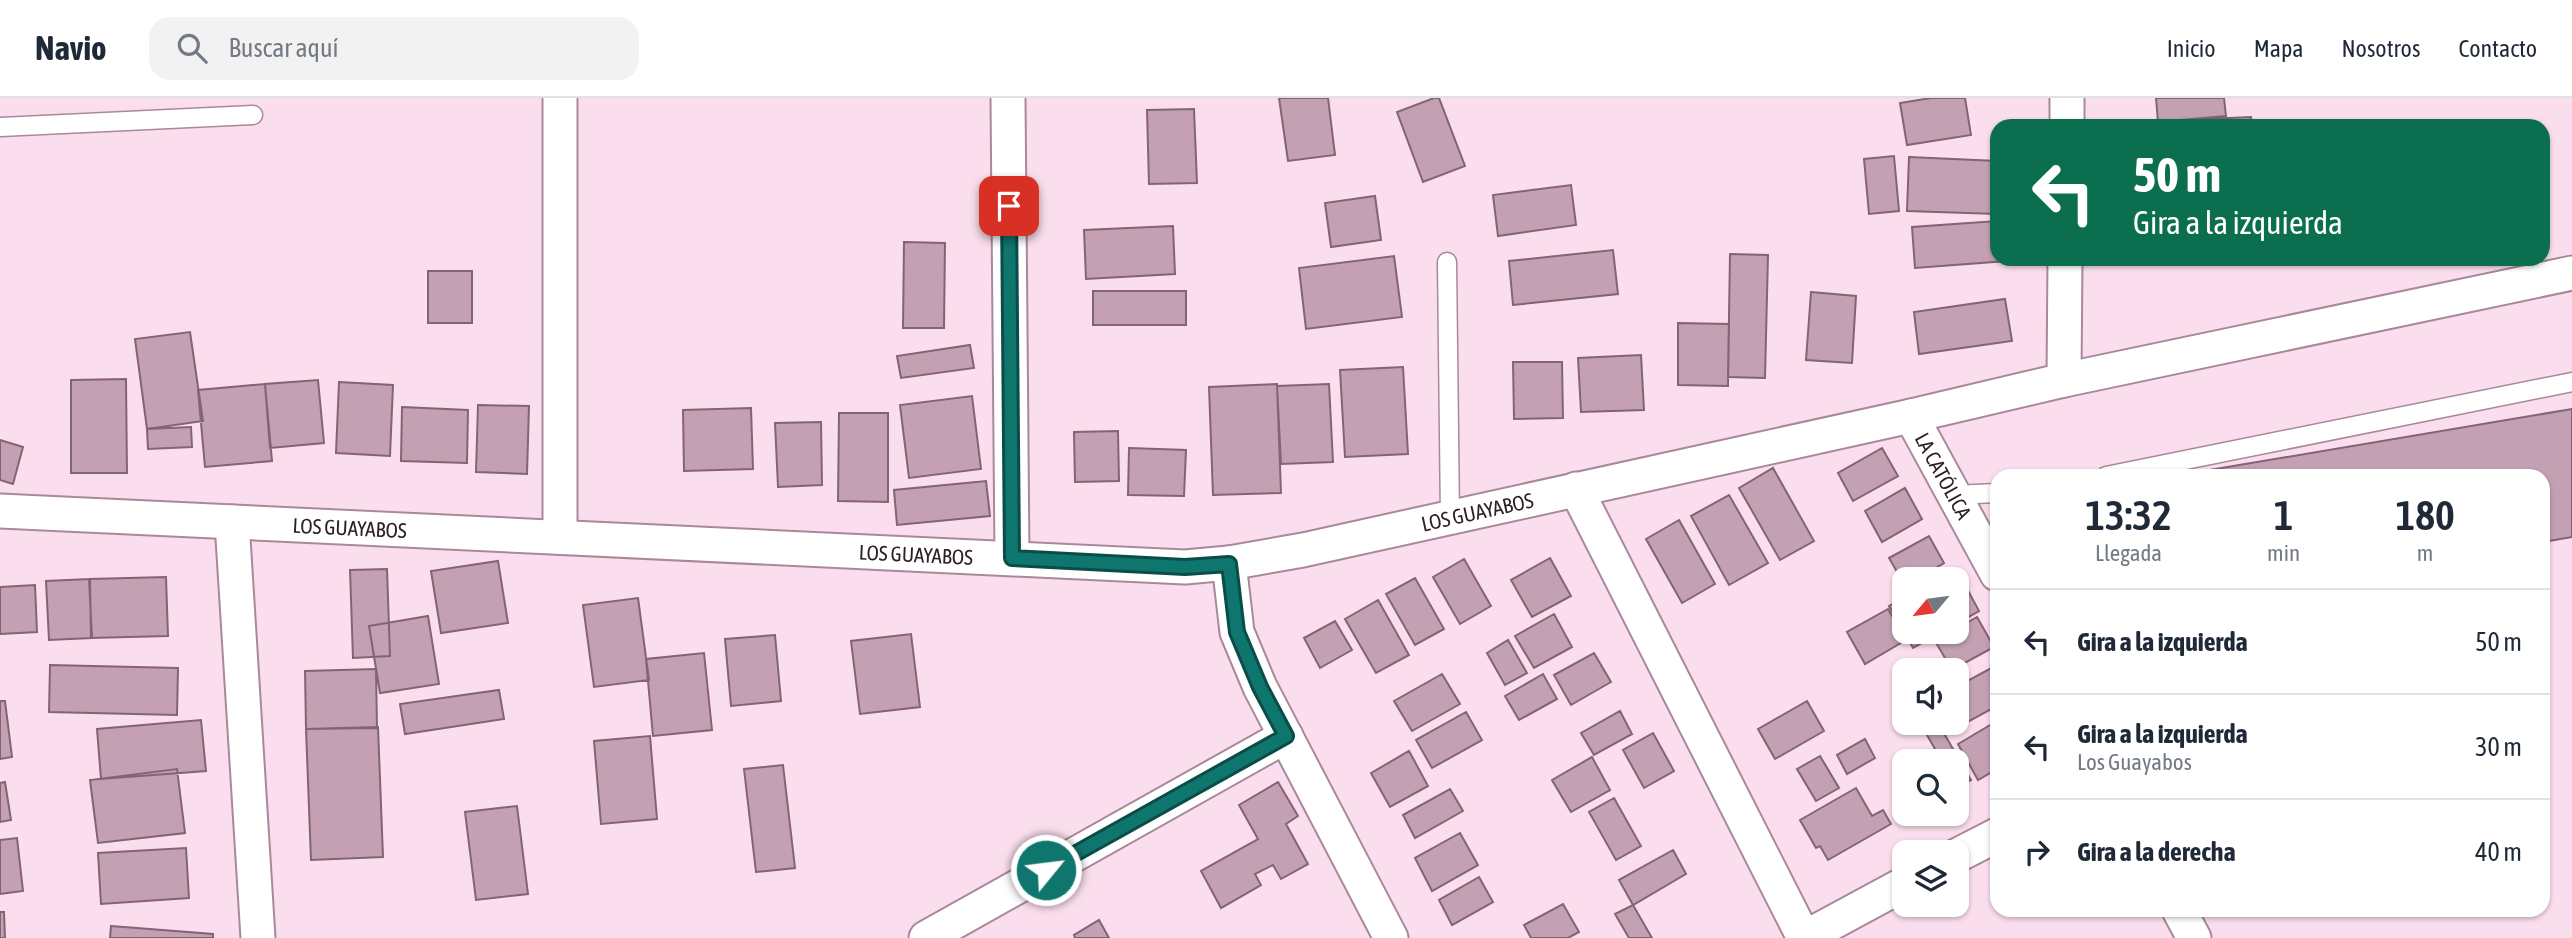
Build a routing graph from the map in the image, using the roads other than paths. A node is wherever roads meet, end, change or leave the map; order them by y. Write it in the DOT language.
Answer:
graph roads {
  1 [pos="560,98"];
  2 [pos="1008,98"];
  3 [pos="2067,98"];
  4 [pos="253,115"];
  5 [pos="2067,119"];
  6 [pos="0,127"];
  7 [pos="1447,262"];
  8 [pos="2065,266"];
  9 [pos="2572,273"];
  10 [pos="2064,380"];
  11 [pos="2572,382"];
  12 [pos="1911,416"];
  13 [pos="2141,469"];
  14 [pos="1576,489"];
  15 [pos="1990,493"];
  16 [pos="1954,495"];
  17 [pos="0,510"];
  18 [pos="1450,518"];
  19 [pos="232,522"];
  20 [pos="560,537"];
  21 [pos="1012,558"];
  22 [pos="1990,561"];
  23 [pos="1229,564"];
  24 [pos="1286,736"];
  25 [pos="1990,839"];
  26 [pos="1969,849"];
  27 [pos="1892,890"];
  28 [pos="2183,917"];
  29 [pos="258,938"];
  30 [pos="926,938"];
  31 [pos="1391,938"];
  32 [pos="1804,938"];
  33 [pos="2194,938"];
  1 -- 20 [label="street"];
  2 -- 21 [label="street"];
  3 -- 5 [label="street"];
  4 -- 6 [label="lane"];
  7 -- 18 [label="lane"];
  8 -- 10 [label="street"];
  9 -- 10 [label="street, LOS GUAYABOS"];
  10 -- 12 [label="street, LOS GUAYABOS"];
  11 -- 13 [label="lane"];
  12 -- 14 [label="street, LOS GUAYABOS"];
  12 -- 16 [label="street, LA CATÓLICA"];
  14 -- 18 [label="street, LOS GUAYABOS"];
  14 -- 32 [label="street"];
  15 -- 16 [label="lane"];
  16 -- 22 [label="street, LA CATÓLICA"];
  17 -- 19 [label="street, LOS GUAYABOS"];
  18 -- 23 [label="street, LOS GUAYABOS"];
  19 -- 20 [label="street, LOS GUAYABOS"];
  19 -- 29 [label="street"];
  20 -- 21 [label="street, LOS GUAYABOS"];
  21 -- 23 [label="street, LOS GUAYABOS"];
  23 -- 24 [label="street"];
  24 -- 30 [label="street"];
  24 -- 31 [label="street"];
  25 -- 26 [label="street"];
  27 -- 32 [label="street"];
  28 -- 33 [label="street"];
}
